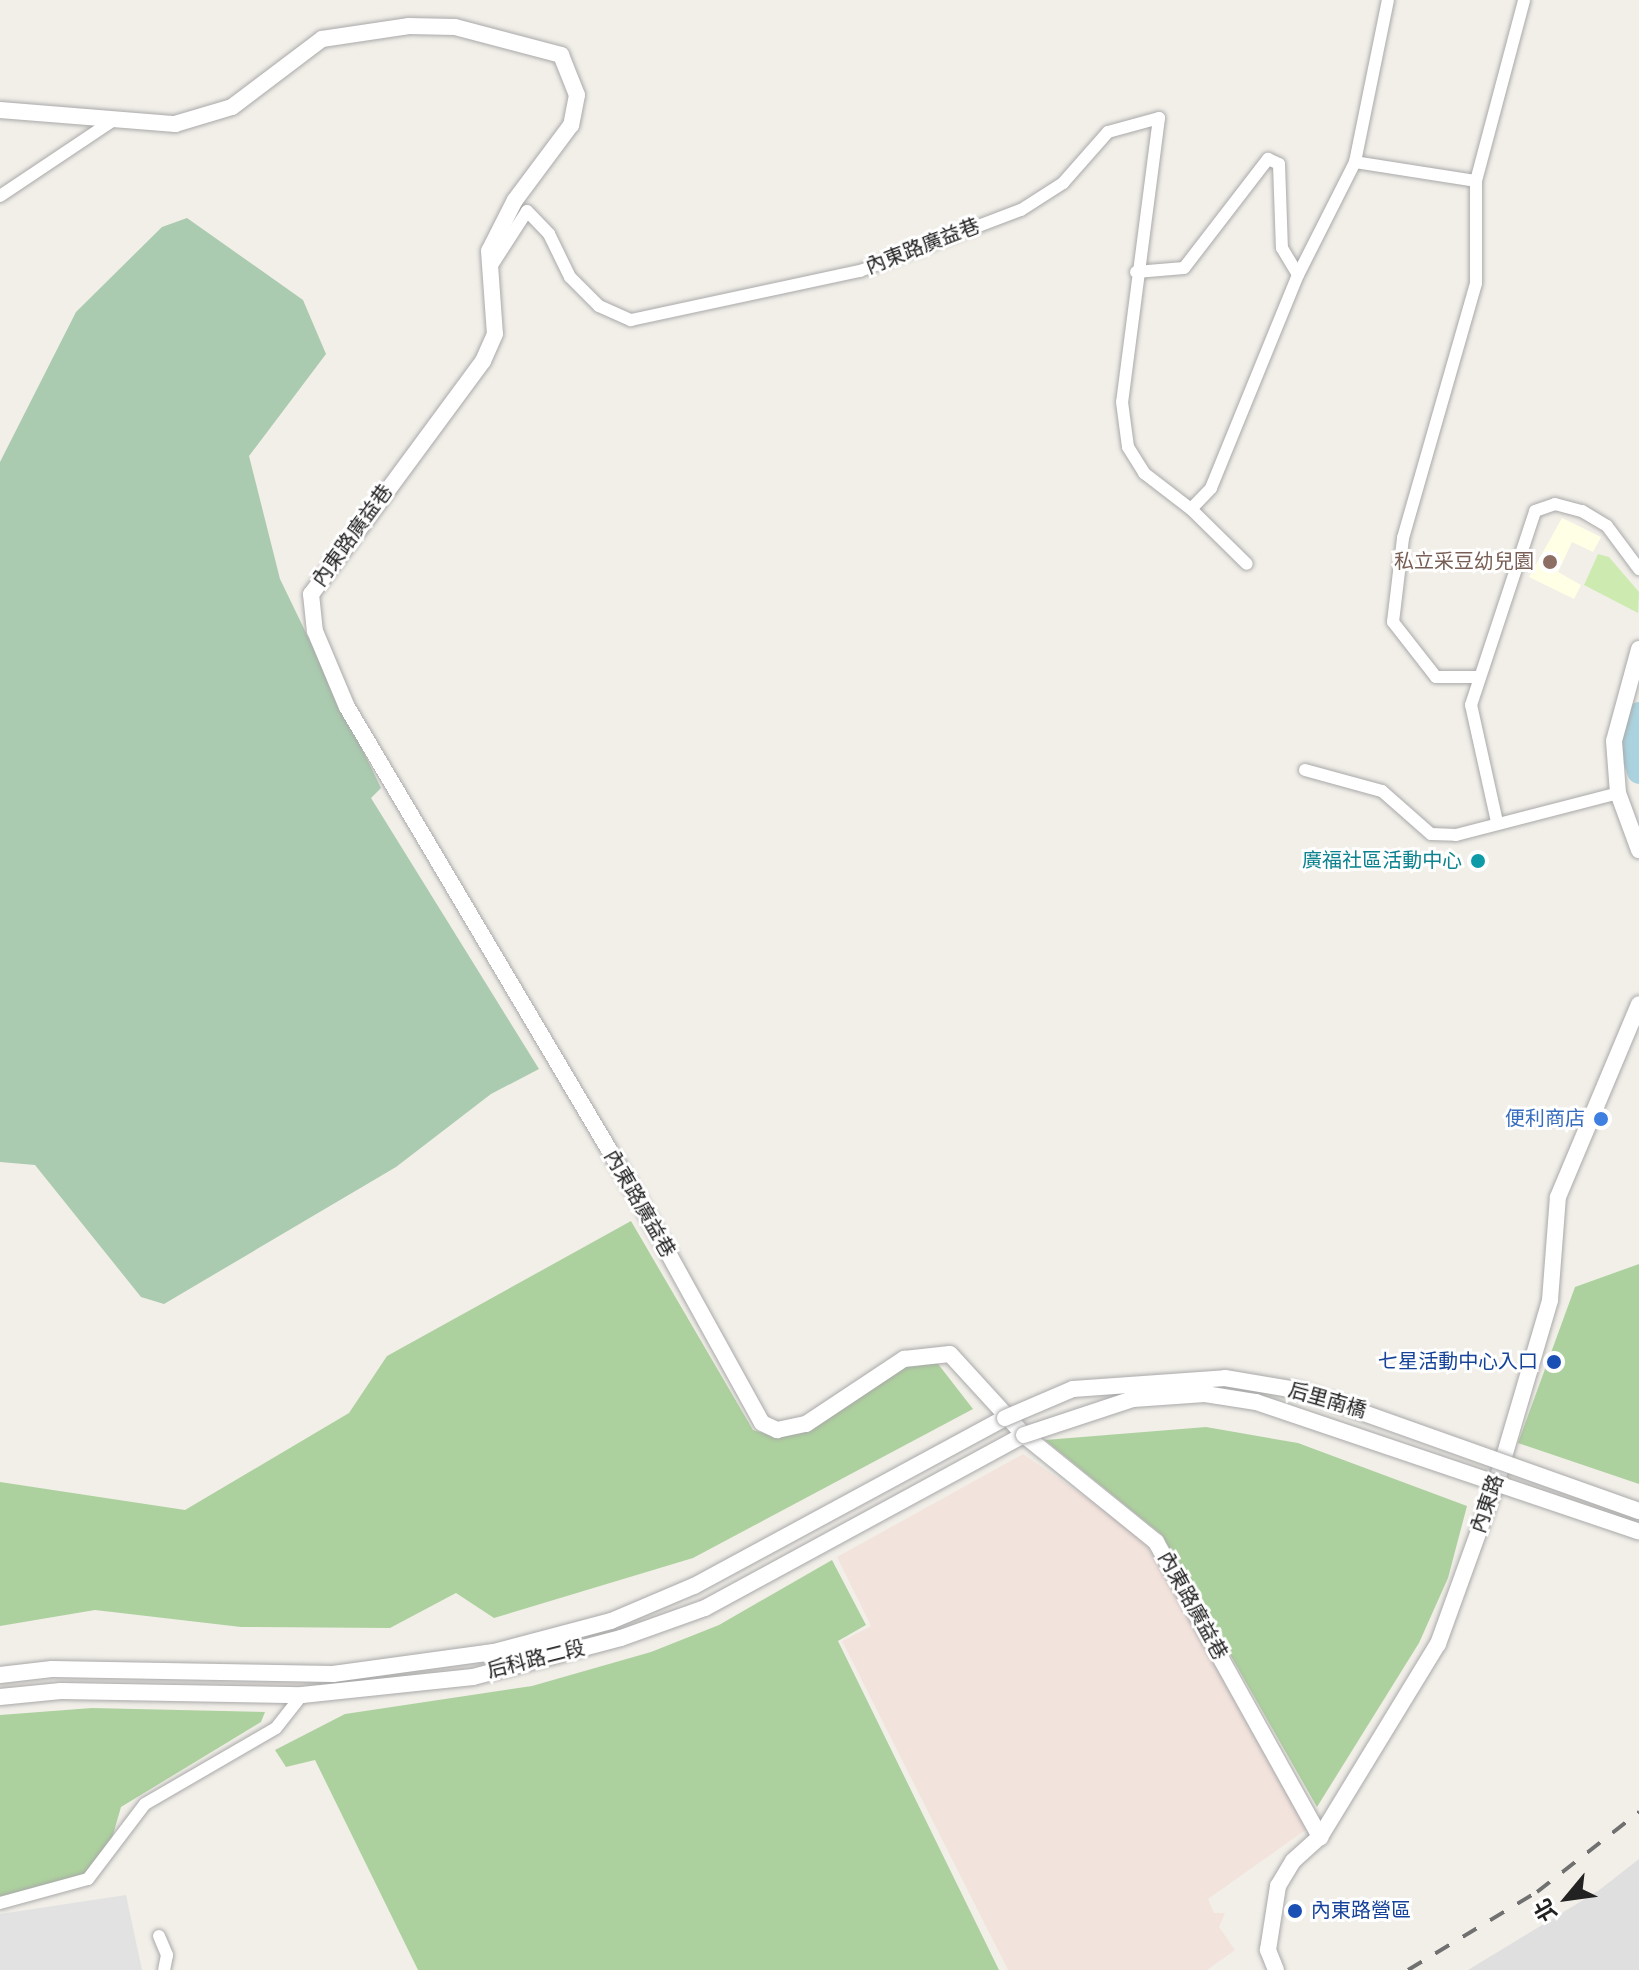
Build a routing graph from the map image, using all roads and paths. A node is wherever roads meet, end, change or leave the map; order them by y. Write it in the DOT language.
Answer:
graph roads {
  1 [pos="1388,0"];
  2 [pos="1524,0"];
  3 [pos="0,110"];
  4 [pos="112,121"];
  5 [pos="1355,162"];
  6 [pos="1476,181"];
  7 [pos="0,196"];
  8 [pos="489,270"];
  9 [pos="1136,272"];
  10 [pos="1298,275"];
  11 [pos="1191,509"];
  12 [pos="1247,564"];
  13 [pos="1639,569"];
  14 [pos="1639,649"];
  15 [pos="1479,677"];
  16 [pos="1305,770"];
  17 [pos="1618,793"];
  18 [pos="1497,822"];
  19 [pos="1639,850"];
  20 [pos="1639,1004"];
  21 [pos="1005,1418"];
  22 [pos="1024,1435"];
  23 [pos="1639,1511"];
  24 [pos="1639,1532"];
  25 [pos="0,1675"];
  26 [pos="302,1695"];
  27 [pos="0,1697"];
  28 [pos="1320,1837"];
  29 [pos="0,1903"];
  30 [pos="159,1936"];
  31 [pos="164,1970"];
  32 [pos="1276,1970"];
  1 -- 5 [label="street"];
  2 -- 6 [label="street"];
  3 -- 4 [label="street, 內東路廣益巷"];
  4 -- 7 [label="street"];
  4 -- 8 [label="street, 內東路廣益巷"];
  5 -- 6 [label="street"];
  5 -- 10 [label="street"];
  6 -- 15 [label="street"];
  8 -- 9 [label="street, 內東路廣益巷"];
  8 -- 21 [label="street, 內東路廣益巷"];
  9 -- 10 [label="street"];
  9 -- 11 [label="street, 內東路廣益巷"];
  10 -- 11 [label="street"];
  11 -- 12 [label="street, 內東路廣益巷"];
  13 -- 15 [label="street"];
  14 -- 17 [label="street"];
  15 -- 18 [label="street"];
  16 -- 18 [label="street"];
  17 -- 18 [label="street"];
  17 -- 19 [label="street"];
  20 -- 28 [label="street, 內東路"];
  21 -- 22 [label="street, 內東路廣益巷"];
  21 -- 23 [label="street, 后里南橋, bridge"];
  21 -- 25 [label="street, 后科路二段"];
  22 -- 24 [label="street, 后里南橋, bridge"];
  22 -- 26 [label="street, 后科路二段"];
  22 -- 28 [label="street, 內東路廣益巷"];
  26 -- 27 [label="street, 后科路二段"];
  26 -- 29 [label="street"];
  28 -- 32 [label="street, 內東路"];
  30 -- 31 [label="street"];
}
